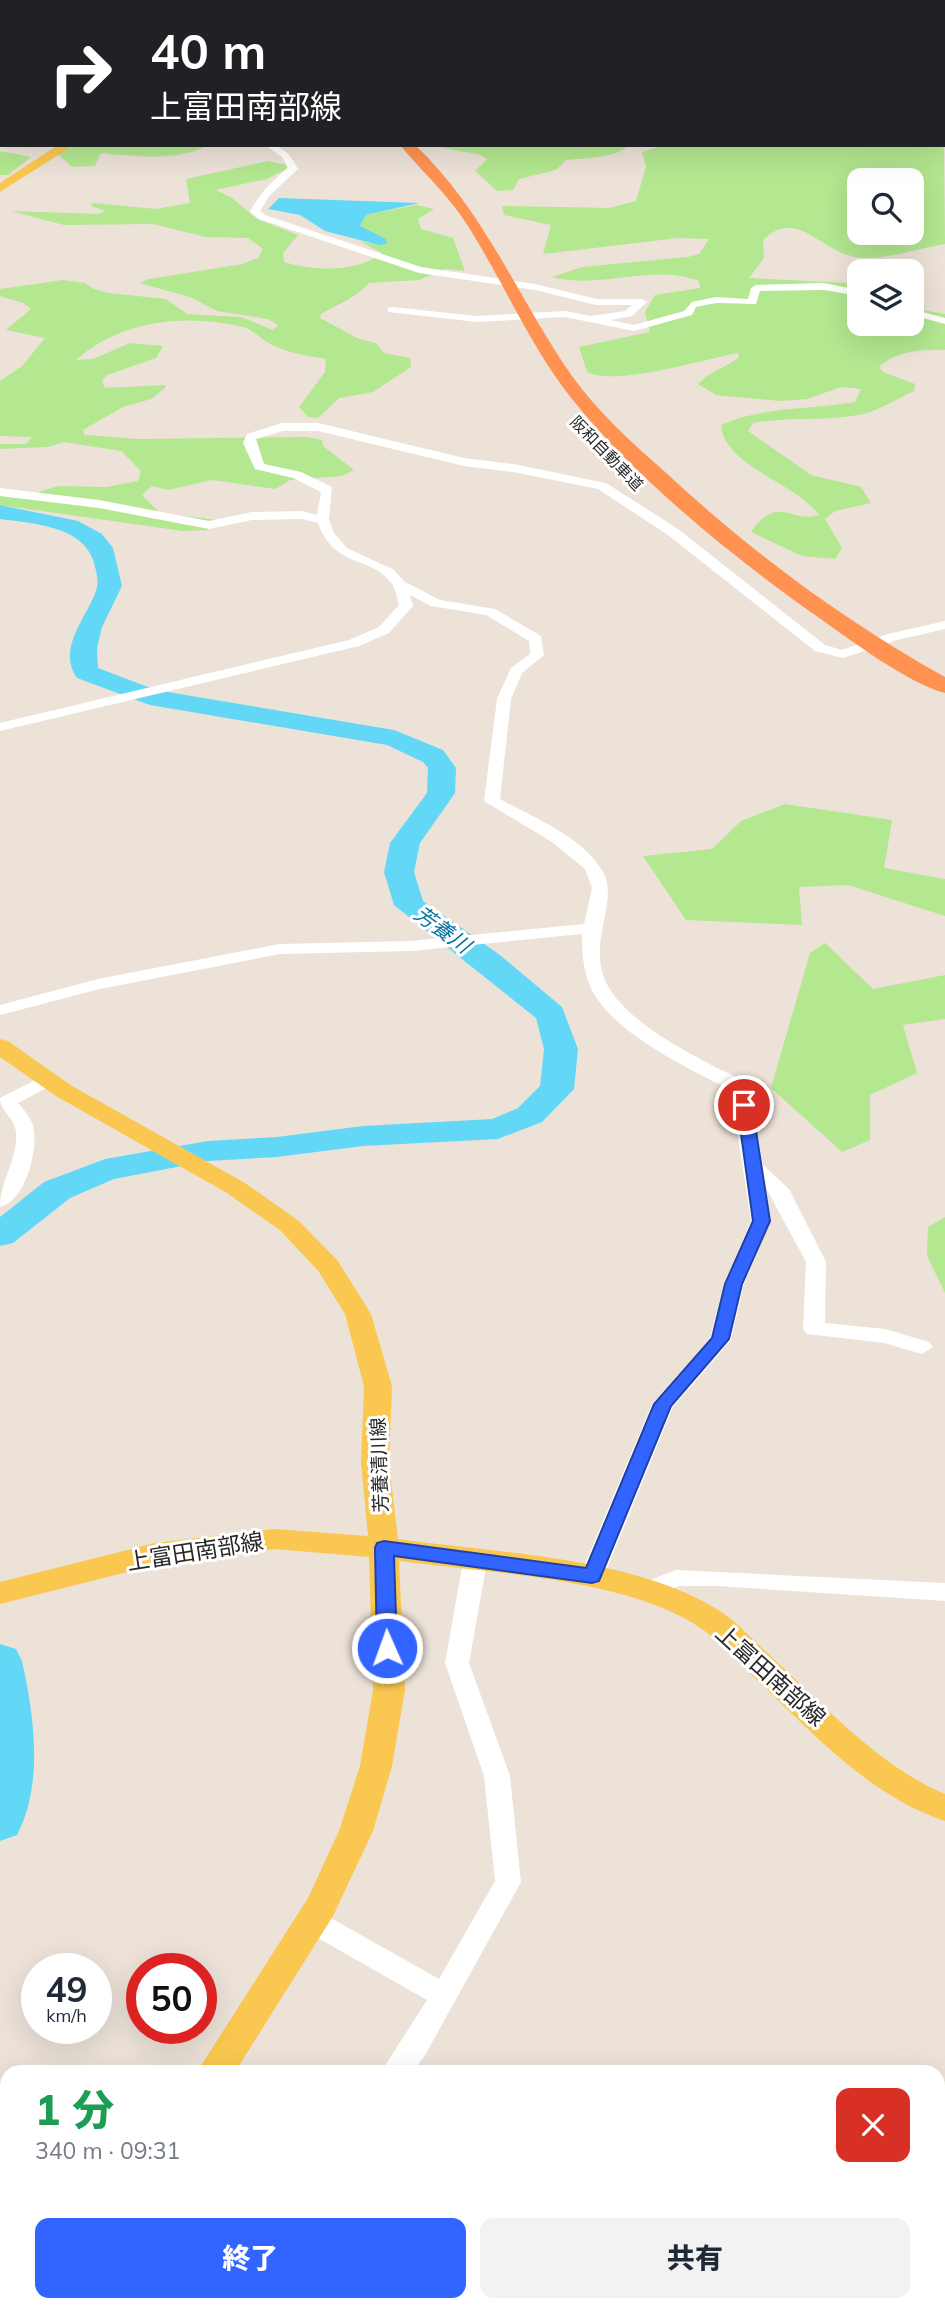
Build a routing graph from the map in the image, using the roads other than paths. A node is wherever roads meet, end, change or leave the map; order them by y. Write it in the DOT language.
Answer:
graph roads {
  1 [pos="63,147"];
  2 [pos="273,147"];
  3 [pos="395,147"];
  4 [pos="409,147"];
  5 [pos="0,188"];
  6 [pos="497,274"];
  7 [pos="847,288"];
  8 [pos="392,310"];
  9 [pos="924,315"];
  10 [pos="593,319"];
  11 [pos="945,321"];
  12 [pos="540,356"];
  13 [pos="616,466"];
  14 [pos="633,481"];
  15 [pos="0,492"];
  16 [pos="323,520"];
  17 [pos="400,585"];
  18 [pos="945,625"];
  19 [pos="914,669"];
  20 [pos="202,681"];
  21 [pos="945,686"];
  22 [pos="100,704"];
  23 [pos="0,727"];
  24 [pos="591,928"];
  25 [pos="0,1010"];
  26 [pos="0,1046"];
  27 [pos="47,1080"];
  28 [pos="754,1167"];
  29 [pos="21,1170"];
  30 [pos="0,1177"];
  31 [pos="0,1200"];
  32 [pos="922,1347"];
  33 [pos="384,1548"];
  34 [pos="475,1562"];
  35 [pos="592,1576"];
  36 [pos="13,1590"];
  37 [pos="648,1590"];
  38 [pos="945,1592"];
  39 [pos="945,1808"];
  40 [pos="312,1921"];
  41 [pos="444,1996"];
  42 [pos="219,2065"];
  43 [pos="401,2065"];
  1 -- 5 [label="main road"];
  2 -- 10 [label="street"];
  3 -- 6 [label="highway, 阪和自動車道"];
  4 -- 6 [label="highway, 阪和自動車道"];
  6 -- 12 [label="highway, 阪和自動車道"];
  7 -- 10 [label="street"];
  8 -- 10 [label="street"];
  9 -- 11 [label="street"];
  12 -- 13 [label="highway, 阪和自動車道"];
  12 -- 19 [label="highway, 阪和自動車道"];
  14 -- 19 [label="highway, 阪和自動車道"];
  15 -- 16 [label="street"];
  16 -- 17 [label="street"];
  16 -- 18 [label="street"];
  17 -- 20 [label="street"];
  17 -- 24 [label="street"];
  19 -- 21 [label="highway, 阪和自動車道"];
  20 -- 22 [label="street"];
  22 -- 23 [label="street"];
  24 -- 25 [label="street"];
  24 -- 28 [label="street"];
  26 -- 27 [label="main road, 芳養清川線"];
  27 -- 29 [label="street"];
  27 -- 33 [label="main road, 芳養清川線"];
  28 -- 32 [label="street"];
  28 -- 35 [label="street"];
  29 -- 30 [label="street"];
  29 -- 31 [label="street"];
  33 -- 34 [label="main road, 上富田南部線"];
  33 -- 36 [label="main road, 上富田南部線"];
  33 -- 40 [label="main road, 芳養清川線"];
  34 -- 35 [label="main road, 上富田南部線"];
  34 -- 41 [label="street"];
  35 -- 37 [label="main road, 上富田南部線"];
  37 -- 38 [label="street"];
  37 -- 39 [label="main road, 上富田南部線"];
  40 -- 41 [label="street"];
  40 -- 42 [label="main road, 芳養清川線"];
  41 -- 43 [label="street"];
}
